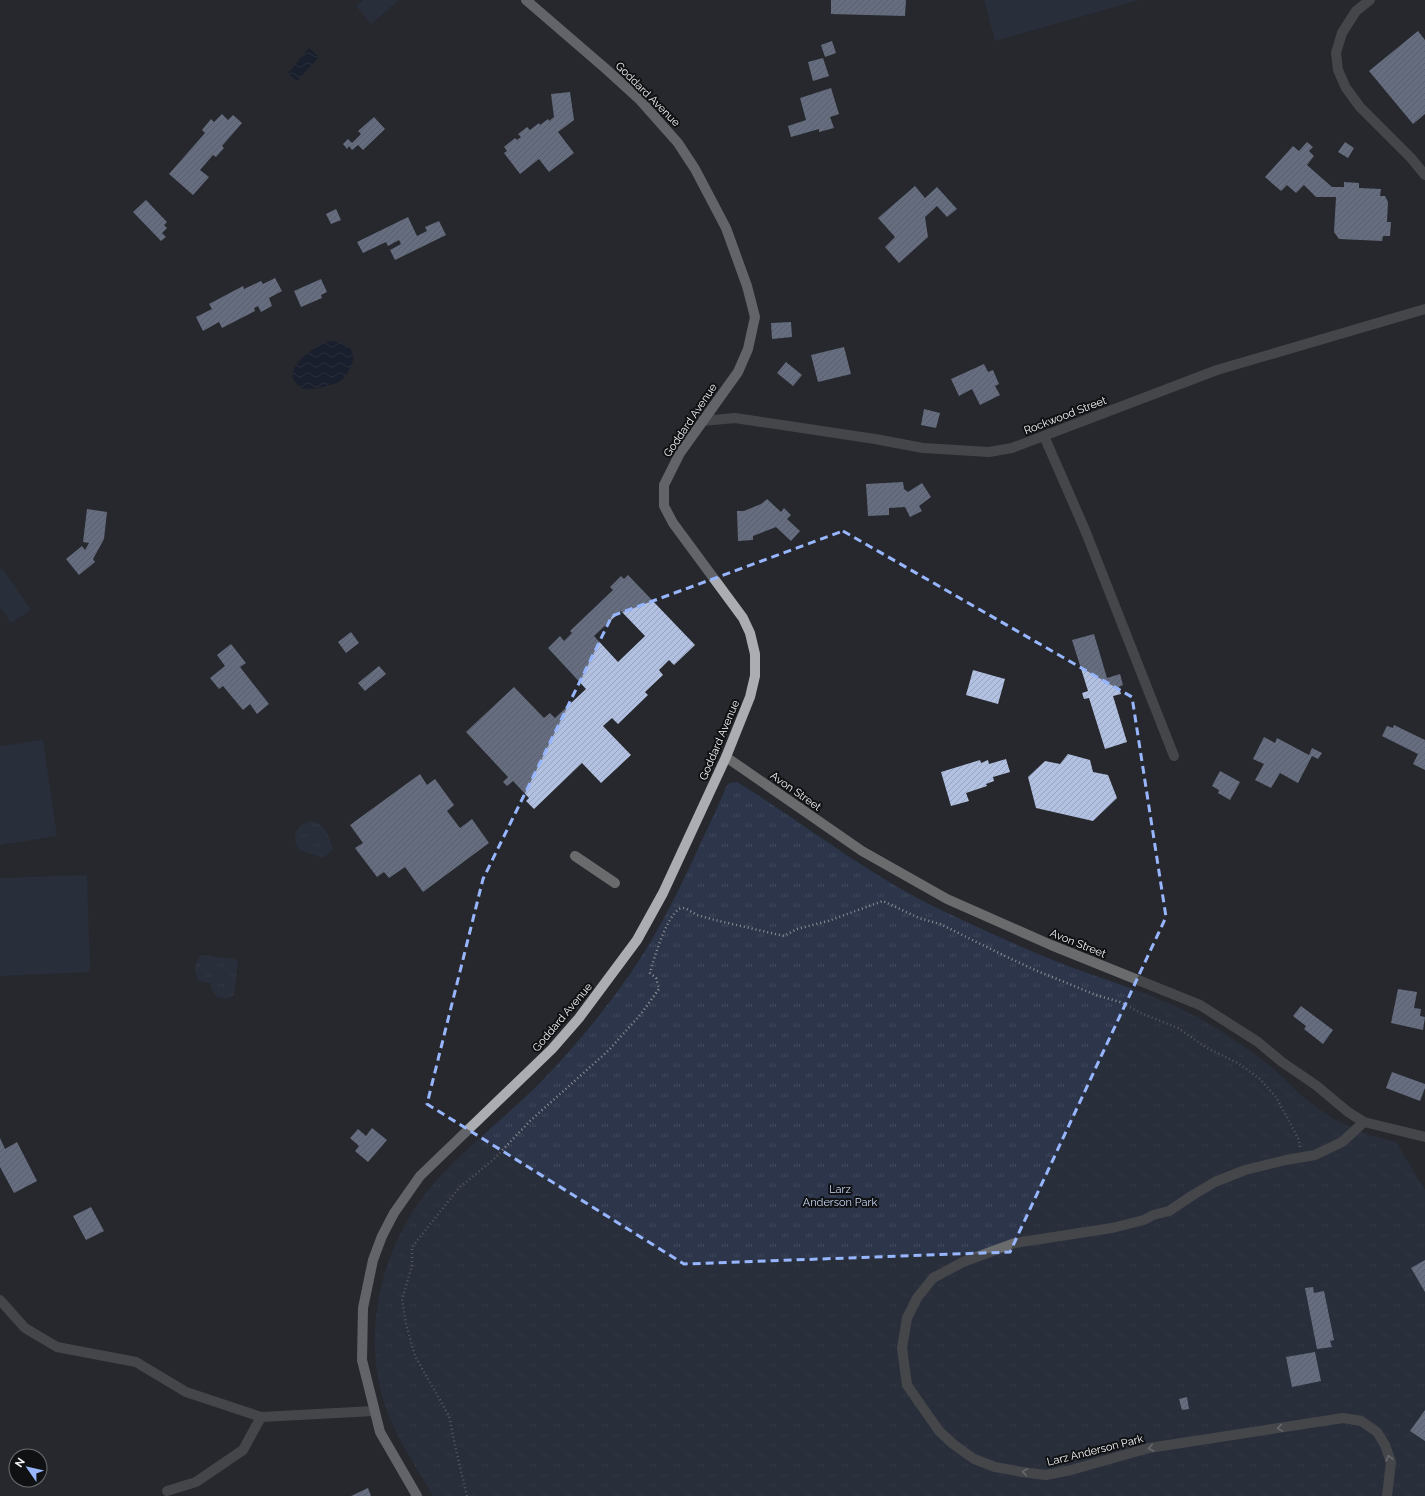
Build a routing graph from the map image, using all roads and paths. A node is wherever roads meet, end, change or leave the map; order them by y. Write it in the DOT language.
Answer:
graph roads {
  1 [pos="526,0"];
  2 [pos="1370,0"];
  3 [pos="1425,175"];
  4 [pos="1425,309"];
  5 [pos="702,421"];
  6 [pos="1044,436"];
  7 [pos="1174,756"];
  8 [pos="726,757"];
  9 [pos="575,856"];
  10 [pos="615,883"];
  11 [pos="1364,1122"];
  12 [pos="1425,1137"];
  13 [pos="1303,1157"];
  14 [pos="0,1300"];
  15 [pos="374,1411"];
  16 [pos="261,1417"];
  17 [pos="167,1491"];
  18 [pos="418,1496"];
  19 [pos="467,1496"];
  20 [pos="1388,1496"];
  1 -- 5 [label="main road, Goddard Avenue"];
  2 -- 3 [label="street"];
  4 -- 6 [label="street, Rockwood Street"];
  5 -- 6 [label="street, Rockwood Street"];
  5 -- 8 [label="main road, Goddard Avenue"];
  6 -- 7 [label="street"];
  8 -- 11 [label="street, Avon Street"];
  8 -- 15 [label="main road, Goddard Avenue"];
  9 -- 10 [label="street"];
  11 -- 12 [label="street, Avon Street"];
  11 -- 13 [label="street, Larz Anderson Park"];
  13 -- 19 [label="path"];
  20 -- 13 [label="street, Larz Anderson Park, one-way"];
  14 -- 16 [label="street"];
  15 -- 16 [label="street"];
  15 -- 18 [label="main road, Goddard Avenue"];
  16 -- 17 [label="street"];
}
